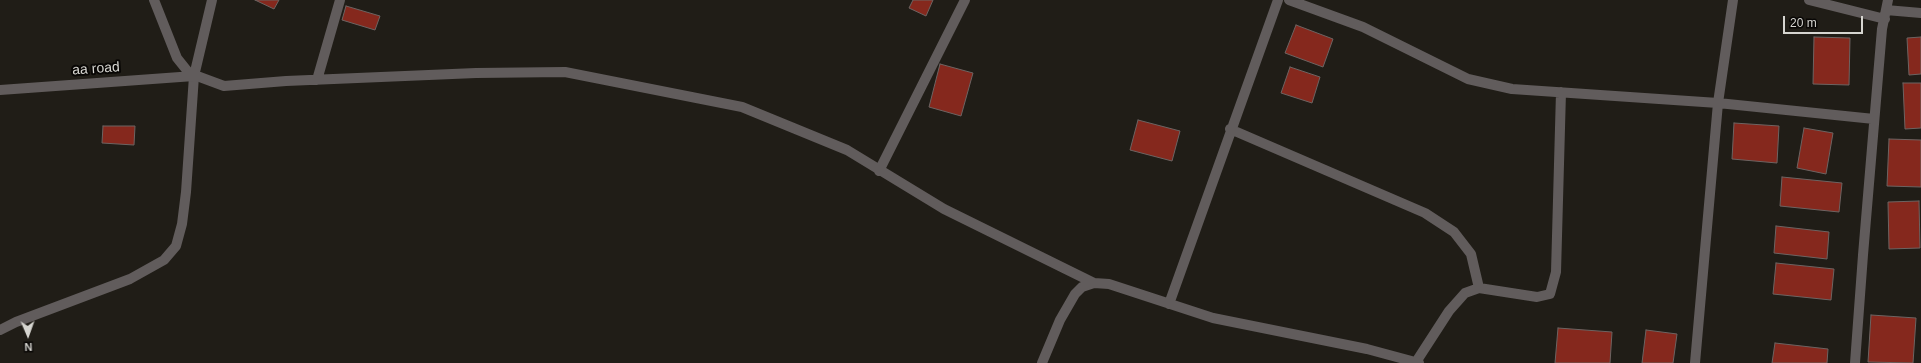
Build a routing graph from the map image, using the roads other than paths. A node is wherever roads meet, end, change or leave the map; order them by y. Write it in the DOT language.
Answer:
graph roads {
  1 [pos="154,0"];
  2 [pos="212,0"];
  3 [pos="340,0"];
  4 [pos="965,0"];
  5 [pos="1278,0"];
  6 [pos="1290,0"];
  7 [pos="1733,0"];
  8 [pos="1809,0"];
  9 [pos="1886,9"];
  10 [pos="1921,13"];
  11 [pos="194,76"];
  12 [pos="317,80"];
  13 [pos="0,90"];
  14 [pos="1561,92"];
  15 [pos="1718,103"];
  16 [pos="1874,119"];
  17 [pos="1230,129"];
  18 [pos="879,171"];
  19 [pos="1094,283"];
  20 [pos="1479,288"];
  21 [pos="1169,304"];
  22 [pos="0,330"];
  23 [pos="1418,362"];
  24 [pos="1042,363"];
  25 [pos="1695,363"];
  26 [pos="1855,363"];
  1 -- 11 [label="street"];
  2 -- 11 [label="street"];
  3 -- 12 [label="street"];
  4 -- 18 [label="street"];
  5 -- 17 [label="street"];
  6 -- 14 [label="street"];
  7 -- 15 [label="street"];
  8 -- 9 [label="street"];
  9 -- 10 [label="street"];
  9 -- 16 [label="street"];
  11 -- 12 [label="street"];
  11 -- 13 [label="street, aa road"];
  11 -- 22 [label="street"];
  12 -- 18 [label="street"];
  14 -- 15 [label="street"];
  14 -- 20 [label="street"];
  15 -- 16 [label="street"];
  15 -- 25 [label="street"];
  16 -- 26 [label="street"];
  17 -- 20 [label="street"];
  17 -- 21 [label="street"];
  18 -- 19 [label="street"];
  19 -- 21 [label="street"];
  19 -- 24 [label="street"];
  20 -- 23 [label="street"];
  21 -- 23 [label="street"];
}
